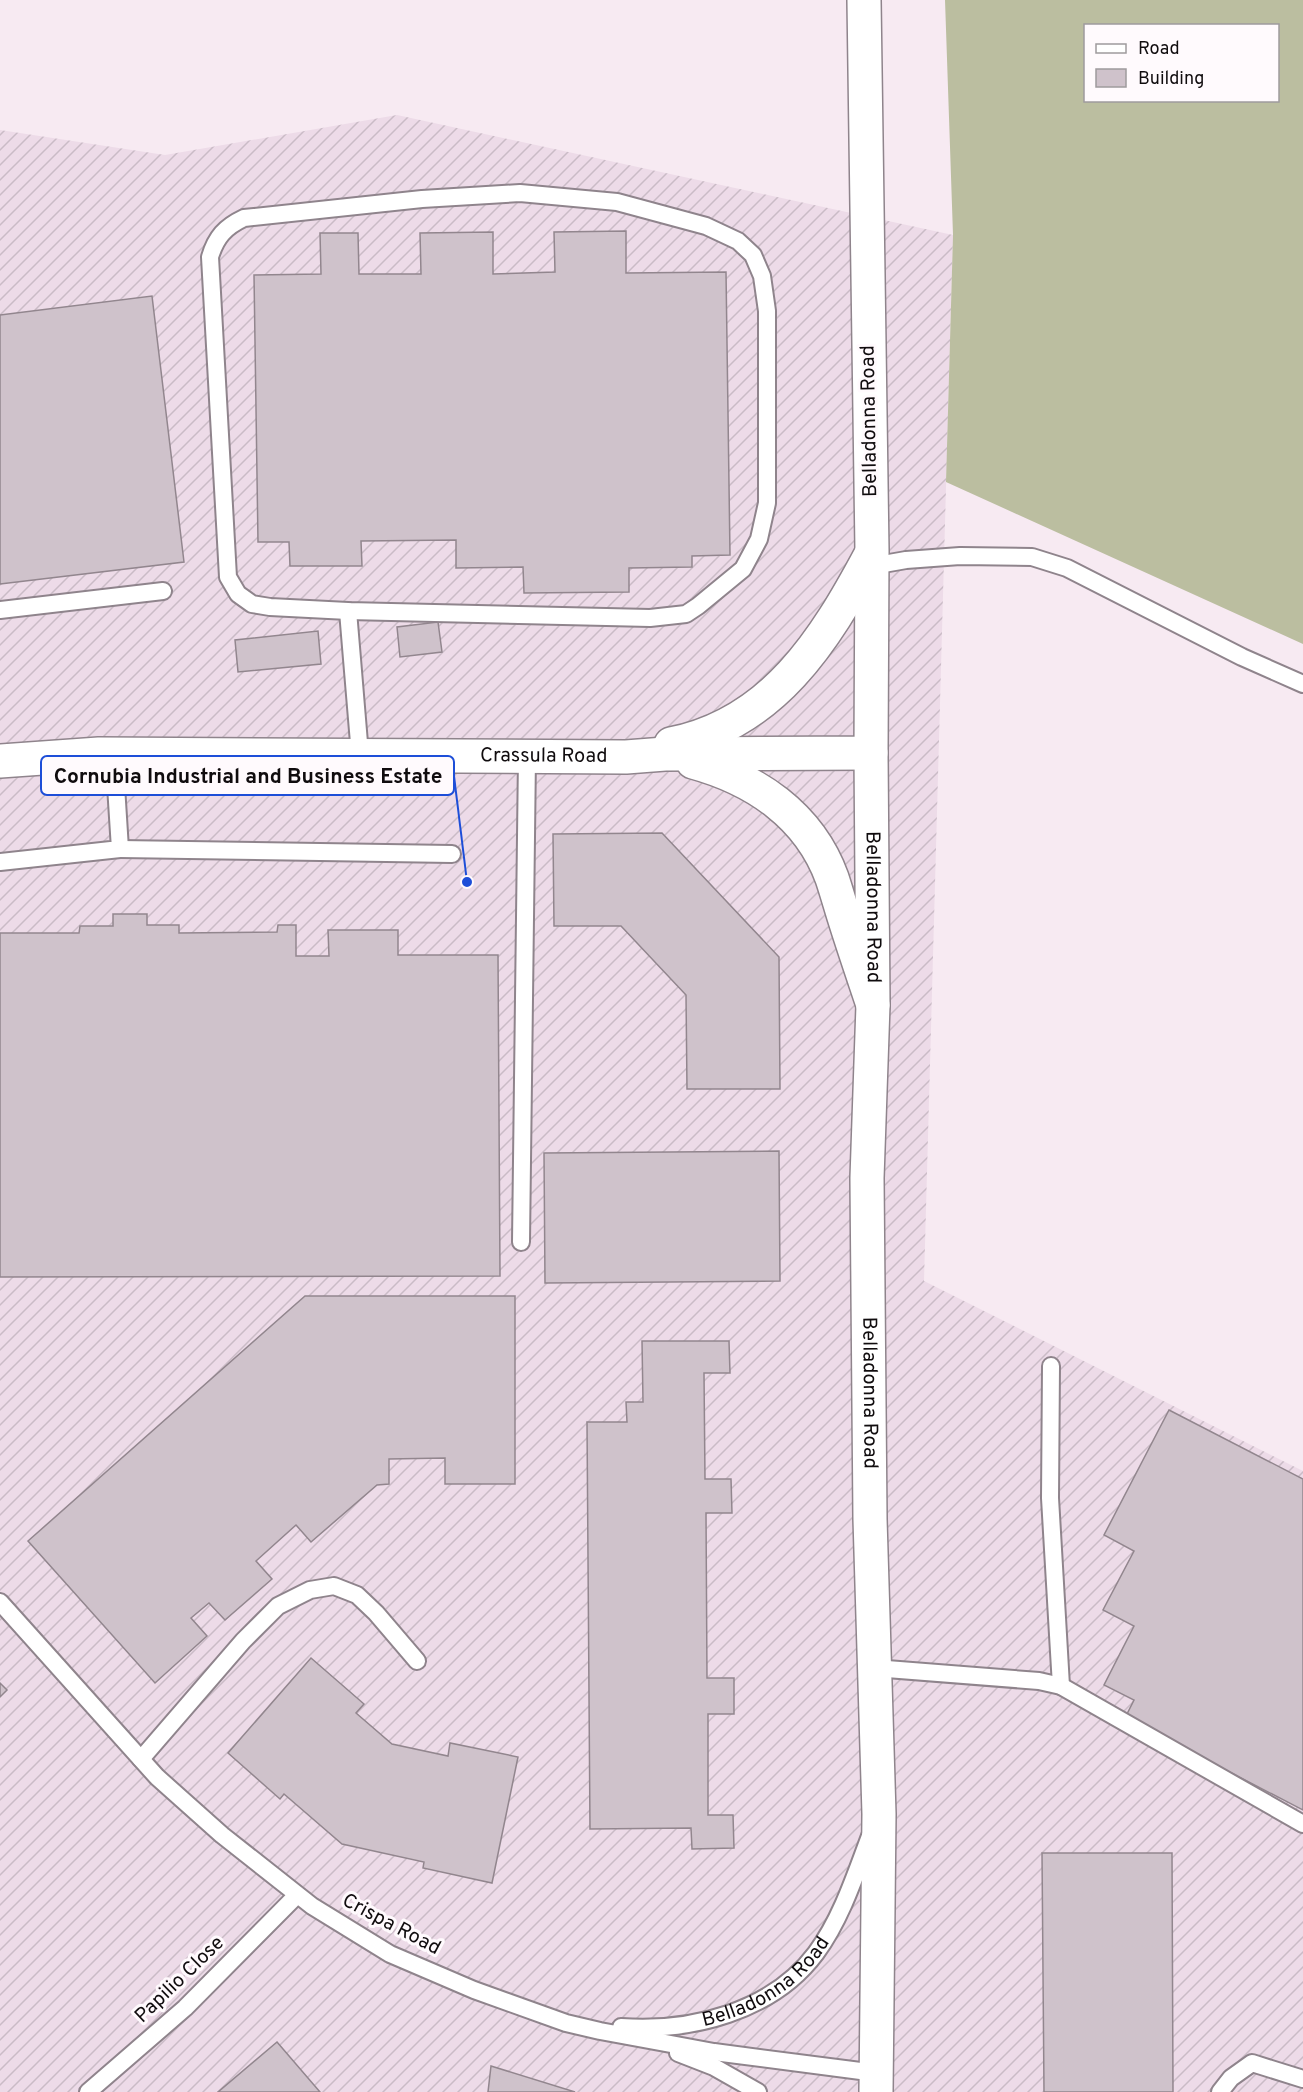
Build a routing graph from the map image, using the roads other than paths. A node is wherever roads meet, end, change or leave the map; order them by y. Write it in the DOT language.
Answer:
graph roads {
  1 [pos="864,0"];
  2 [pos="872,559"];
  3 [pos="163,591"];
  4 [pos="0,609"];
  5 [pos="348,611"];
  6 [pos="1303,684"];
  7 [pos="871,753"];
  8 [pos="114,754"];
  9 [pos="665,754"];
  10 [pos="360,755"];
  11 [pos="527,756"];
  12 [pos="626,757"];
  13 [pos="0,760"];
  14 [pos="120,849"];
  15 [pos="452,854"];
  16 [pos="0,862"];
  17 [pos="873,1005"];
  18 [pos="521,1242"];
  19 [pos="1051,1366"];
  20 [pos="0,1602"];
  21 [pos="417,1661"];
  22 [pos="874,1668"];
  23 [pos="1061,1686"];
  24 [pos="141,1759"];
  25 [pos="879,1814"];
  26 [pos="1303,1824"];
  27 [pos="297,1895"];
  28 [pos="566,2023"];
  29 [pos="622,2036"];
  30 [pos="1303,2079"];
  31 [pos="876,2083"];
  32 [pos="88,2092"];
  33 [pos="758,2092"];
  34 [pos="1220,2092"];
  1 -- 2 [label="street, Belladonna Road"];
  2 -- 6 [label="lane"];
  2 -- 7 [label="street, Belladonna Road"];
  2 -- 12 [label="street"];
  3 -- 4 [label="lane"];
  5 -- 5 [label="lane"];
  5 -- 10 [label="lane"];
  7 -- 9 [label="street, Crassula Road"];
  7 -- 17 [label="street, Belladonna Road"];
  8 -- 10 [label="street, Crassula Road"];
  8 -- 13 [label="street, Crassula Road"];
  8 -- 14 [label="lane"];
  9 -- 12 [label="street, Crassula Road"];
  9 -- 17 [label="street"];
  10 -- 11 [label="street, Crassula Road"];
  11 -- 12 [label="street, Crassula Road"];
  11 -- 18 [label="lane"];
  14 -- 15 [label="lane"];
  14 -- 16 [label="lane"];
  17 -- 22 [label="street, Belladonna Road"];
  19 -- 23 [label="lane"];
  20 -- 24 [label="lane, Crispa Road"];
  21 -- 24 [label="lane"];
  22 -- 23 [label="lane"];
  22 -- 25 [label="street, Belladonna Road"];
  23 -- 26 [label="lane"];
  24 -- 27 [label="lane, Crispa Road"];
  25 -- 28 [label="lane, Belladonna Road"];
  25 -- 31 [label="street, Belladonna Road"];
  27 -- 28 [label="lane, Crispa Road"];
  27 -- 32 [label="lane, Papilio Close"];
  28 -- 29 [label="lane, Crispa Road"];
  29 -- 31 [label="lane, Crispa Road"];
  29 -- 33 [label="lane"];
  30 -- 34 [label="lane"];
}
